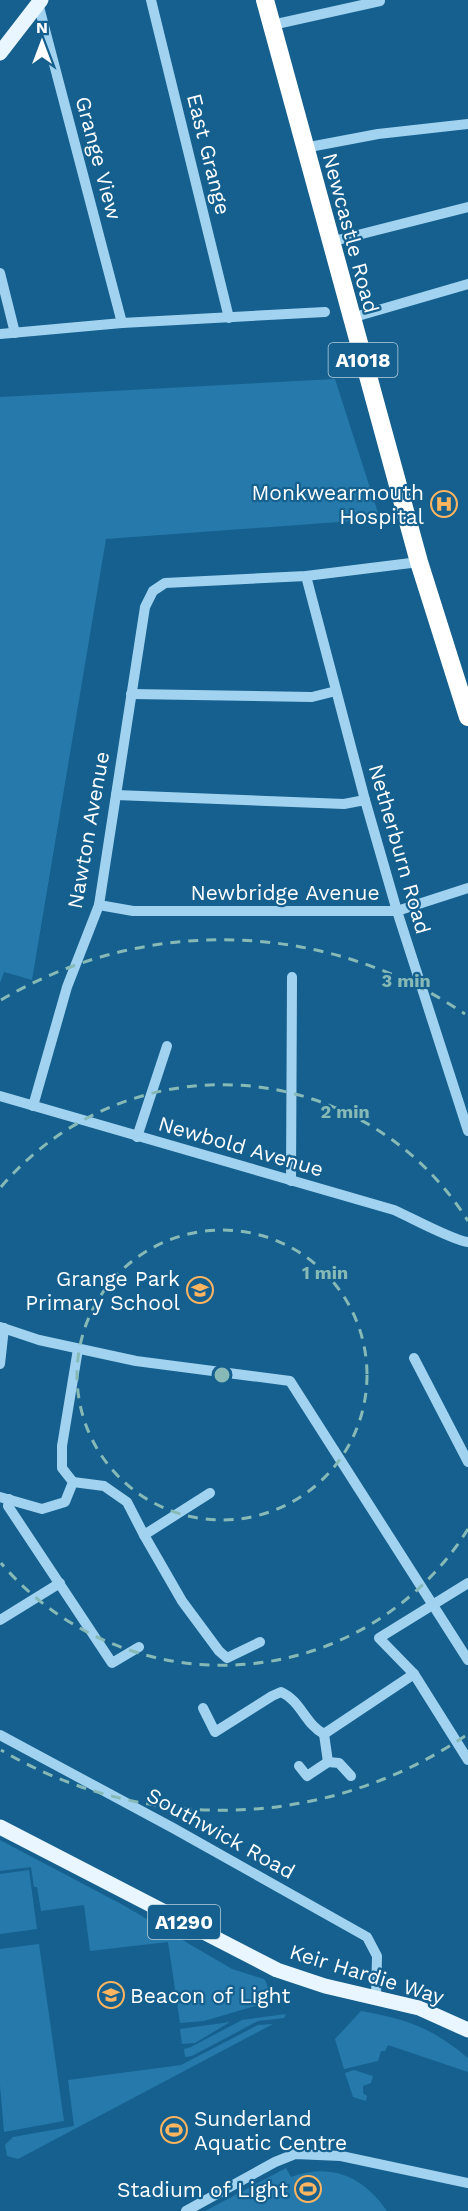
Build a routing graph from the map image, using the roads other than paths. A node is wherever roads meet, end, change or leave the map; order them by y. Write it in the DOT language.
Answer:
graph roads {
  1 [pos="152,0"];
  2 [pos="265,0"];
  3 [pos="380,1"];
  4 [pos="40,2"];
  5 [pos="272,26"];
  6 [pos="3,44"];
  7 [pos="468,124"];
  8 [pos="304,148"];
  9 [pos="468,207"];
  10 [pos="330,242"];
  11 [pos="0,273"];
  12 [pos="468,284"];
  13 [pos="325,312"];
  14 [pos="229,318"];
  15 [pos="351,318"];
  16 [pos="122,323"];
  17 [pos="15,333"];
  18 [pos="0,334"];
  19 [pos="419,562"];
  20 [pos="306,576"];
  21 [pos="336,691"];
  22 [pos="131,694"];
  23 [pos="468,717"];
  24 [pos="116,795"];
  25 [pos="365,800"];
  26 [pos="468,888"];
  27 [pos="99,905"];
  28 [pos="397,911"];
  29 [pos="292,977"];
  30 [pos="167,1046"];
  31 [pos="0,1096"];
  32 [pos="33,1106"];
  33 [pos="468,1131"];
  34 [pos="137,1137"];
  35 [pos="291,1181"];
  36 [pos="468,1242"];
  37 [pos="2,1328"];
  38 [pos="78,1349"];
  39 [pos="414,1358"];
  40 [pos="0,1364"];
  41 [pos="468,1462"];
  42 [pos="73,1482"];
  43 [pos="210,1493"];
  44 [pos="5,1498"];
  45 [pos="144,1535"];
  46 [pos="60,1583"];
  47 [pos="468,1583"];
  48 [pos="434,1605"];
  49 [pos="0,1620"];
  50 [pos="260,1642"];
  51 [pos="140,1647"];
  52 [pos="468,1660"];
  53 [pos="414,1674"];
  54 [pos="202,1708"];
  55 [pos="324,1734"];
  56 [pos="0,1735"];
  57 [pos="468,1760"];
  58 [pos="328,1762"];
  59 [pos="299,1766"];
  60 [pos="351,1776"];
  61 [pos="0,1827"];
  62 [pos="376,1997"];
  63 [pos="467,2031"];
  64 [pos="468,2183"];
  65 [pos="186,2211"];
  1 -- 14 [label="street, East Grange"];
  2 -- 5 [label="highway, Newcastle Road / A1018"];
  3 -- 5 [label="street"];
  4 -- 6 [label="main road"];
  4 -- 16 [label="street, Grange View"];
  5 -- 8 [label="highway, Newcastle Road / A1018"];
  7 -- 8 [label="street"];
  8 -- 10 [label="highway, Newcastle Road / A1018"];
  9 -- 10 [label="street"];
  10 -- 15 [label="highway, Newcastle Road / A1018"];
  11 -- 17 [label="street"];
  12 -- 15 [label="street"];
  13 -- 14 [label="street"];
  14 -- 16 [label="street"];
  15 -- 19 [label="highway, Newcastle Road / A1018"];
  16 -- 17 [label="street"];
  17 -- 18 [label="street"];
  19 -- 20 [label="street"];
  19 -- 23 [label="highway, Newcastle Road / A1018"];
  20 -- 21 [label="street, Netherburn Road"];
  20 -- 22 [label="street, Nawton Avenue"];
  21 -- 22 [label="street"];
  21 -- 25 [label="street, Netherburn Road"];
  22 -- 24 [label="street, Nawton Avenue"];
  24 -- 25 [label="street"];
  24 -- 27 [label="street, Nawton Avenue"];
  25 -- 28 [label="street, Netherburn Road"];
  26 -- 28 [label="street, Newbridge Avenue"];
  27 -- 28 [label="street, Newbridge Avenue"];
  27 -- 32 [label="street, Nawton Avenue"];
  28 -- 33 [label="street, Netherburn Road"];
  29 -- 35 [label="street"];
  30 -- 34 [label="street"];
  31 -- 32 [label="street, Newbold Avenue"];
  32 -- 34 [label="street, Newbold Avenue"];
  34 -- 35 [label="street, Newbold Avenue"];
  35 -- 36 [label="street, Newbold Avenue"];
  37 -- 38 [label="street"];
  37 -- 40 [label="street"];
  38 -- 42 [label="street"];
  38 -- 48 [label="street"];
  39 -- 41 [label="street"];
  42 -- 44 [label="street"];
  42 -- 45 [label="street"];
  43 -- 45 [label="street"];
  44 -- 46 [label="street"];
  45 -- 50 [label="street"];
  46 -- 49 [label="street"];
  46 -- 51 [label="street"];
  47 -- 48 [label="street"];
  48 -- 52 [label="street"];
  48 -- 53 [label="street"];
  53 -- 55 [label="street"];
  53 -- 57 [label="street"];
  54 -- 55 [label="street"];
  55 -- 58 [label="street"];
  56 -- 62 [label="street, Southwick Road"];
  58 -- 59 [label="street"];
  58 -- 60 [label="street"];
  61 -- 62 [label="main road, Keir Hardie Way / A1290"];
  62 -- 63 [label="main road, Keir Hardie Way / A1290"];
  64 -- 65 [label="street"];
}
